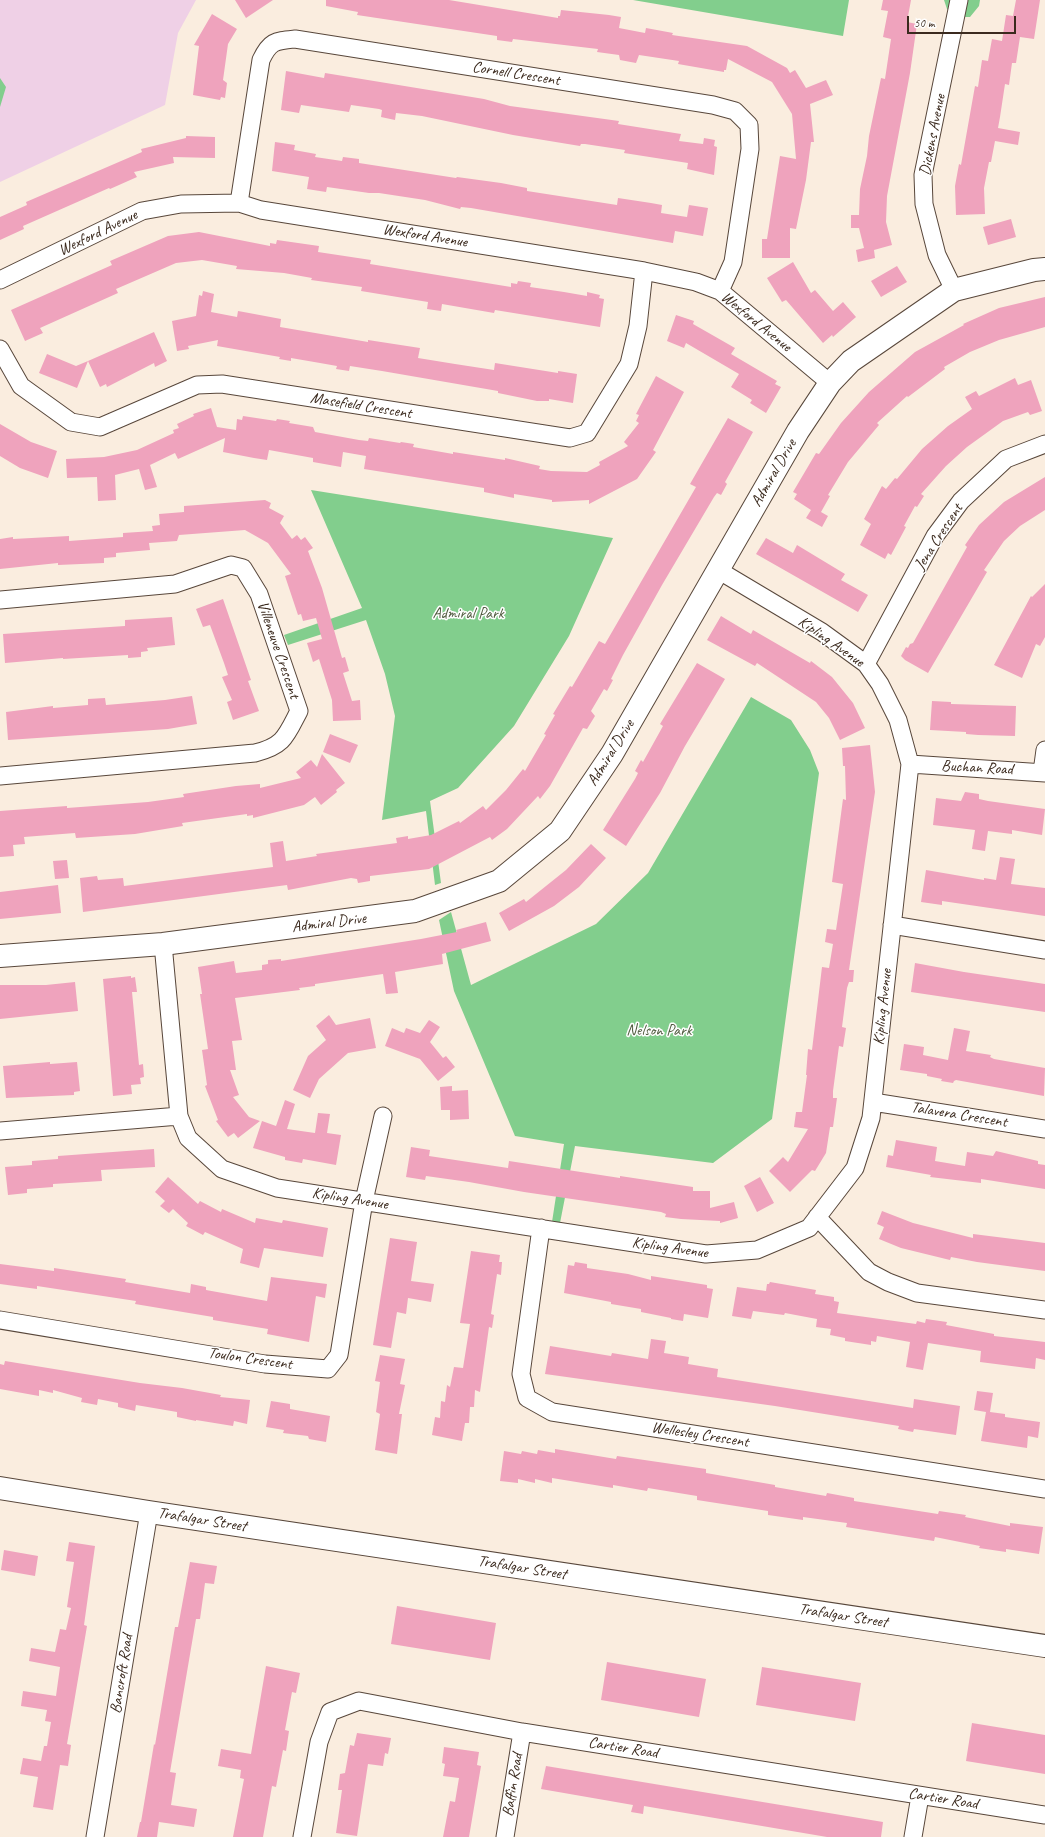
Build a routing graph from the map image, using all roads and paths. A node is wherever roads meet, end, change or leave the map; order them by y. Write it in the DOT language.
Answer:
graph roads {
  1 [pos="959,0"];
  2 [pos="239,203"];
  3 [pos="1045,269"];
  4 [pos="644,271"];
  5 [pos="0,280"];
  6 [pos="954,290"];
  7 [pos="720,291"];
  8 [pos="0,349"];
  9 [pos="830,384"];
  10 [pos="1045,444"];
  11 [pos="718,570"];
  12 [pos="0,600"];
  13 [pos="866,664"];
  14 [pos="1045,750"];
  15 [pos="910,764"];
  16 [pos="1043,772"];
  17 [pos="0,776"];
  18 [pos="892,925"];
  19 [pos="163,944"];
  20 [pos="1045,950"];
  21 [pos="0,956"];
  22 [pos="873,1102"];
  23 [pos="179,1116"];
  24 [pos="383,1116"];
  25 [pos="1045,1129"];
  26 [pos="0,1130"];
  27 [pos="364,1201"];
  28 [pos="817,1217"];
  29 [pos="540,1228"];
  30 [pos="1045,1310"];
  31 [pos="0,1320"];
  32 [pos="0,1488"];
  33 [pos="1045,1489"];
  34 [pos="149,1512"];
  35 [pos="1045,1646"];
  36 [pos="522,1732"];
  37 [pos="920,1796"];
  38 [pos="1045,1815"];
  39 [pos="95,1837"];
  40 [pos="302,1837"];
  41 [pos="505,1837"];
  42 [pos="913,1837"];
  1 -- 6 [label="street, Dickens Avenue"];
  2 -- 4 [label="street, Wexford Avenue"];
  2 -- 5 [label="street, Wexford Avenue"];
  2 -- 7 [label="street, Cornell Crescent"];
  3 -- 6 [label="street, Admiral Drive"];
  4 -- 7 [label="street, Wexford Avenue"];
  4 -- 8 [label="street, Masefield Crescent"];
  6 -- 9 [label="street, Admiral Drive"];
  7 -- 9 [label="street, Wexford Avenue"];
  9 -- 11 [label="street, Admiral Drive"];
  10 -- 13 [label="street, Jena Crescent"];
  11 -- 13 [label="street, Kipling Avenue"];
  11 -- 19 [label="street, Admiral Drive"];
  12 -- 17 [label="street, Villeneuve Crescent"];
  13 -- 15 [label="street, Kipling Avenue"];
  14 -- 16 [label="street"];
  15 -- 16 [label="street, Buchan Road"];
  15 -- 18 [label="street, Kipling Avenue"];
  18 -- 20 [label="street"];
  18 -- 22 [label="street, Kipling Avenue"];
  19 -- 21 [label="street, Admiral Drive"];
  19 -- 23 [label="street, Kipling Avenue"];
  22 -- 25 [label="street, Talavera Crescent"];
  22 -- 28 [label="street, Kipling Avenue"];
  23 -- 26 [label="street"];
  23 -- 27 [label="street, Kipling Avenue"];
  24 -- 27 [label="street"];
  27 -- 29 [label="street, Kipling Avenue"];
  27 -- 31 [label="street, Toulon Crescent"];
  28 -- 29 [label="street, Kipling Avenue"];
  28 -- 30 [label="street"];
  29 -- 33 [label="street, Wellesley Crescent"];
  32 -- 34 [label="street, Trafalgar Street"];
  34 -- 35 [label="street, Trafalgar Street"];
  34 -- 39 [label="street, Bancroft Road"];
  36 -- 37 [label="street, Cartier Road"];
  36 -- 40 [label="street, Cartier Road"];
  36 -- 41 [label="street, Baffin Road"];
  37 -- 38 [label="street, Cartier Road"];
  37 -- 42 [label="street"];
}
